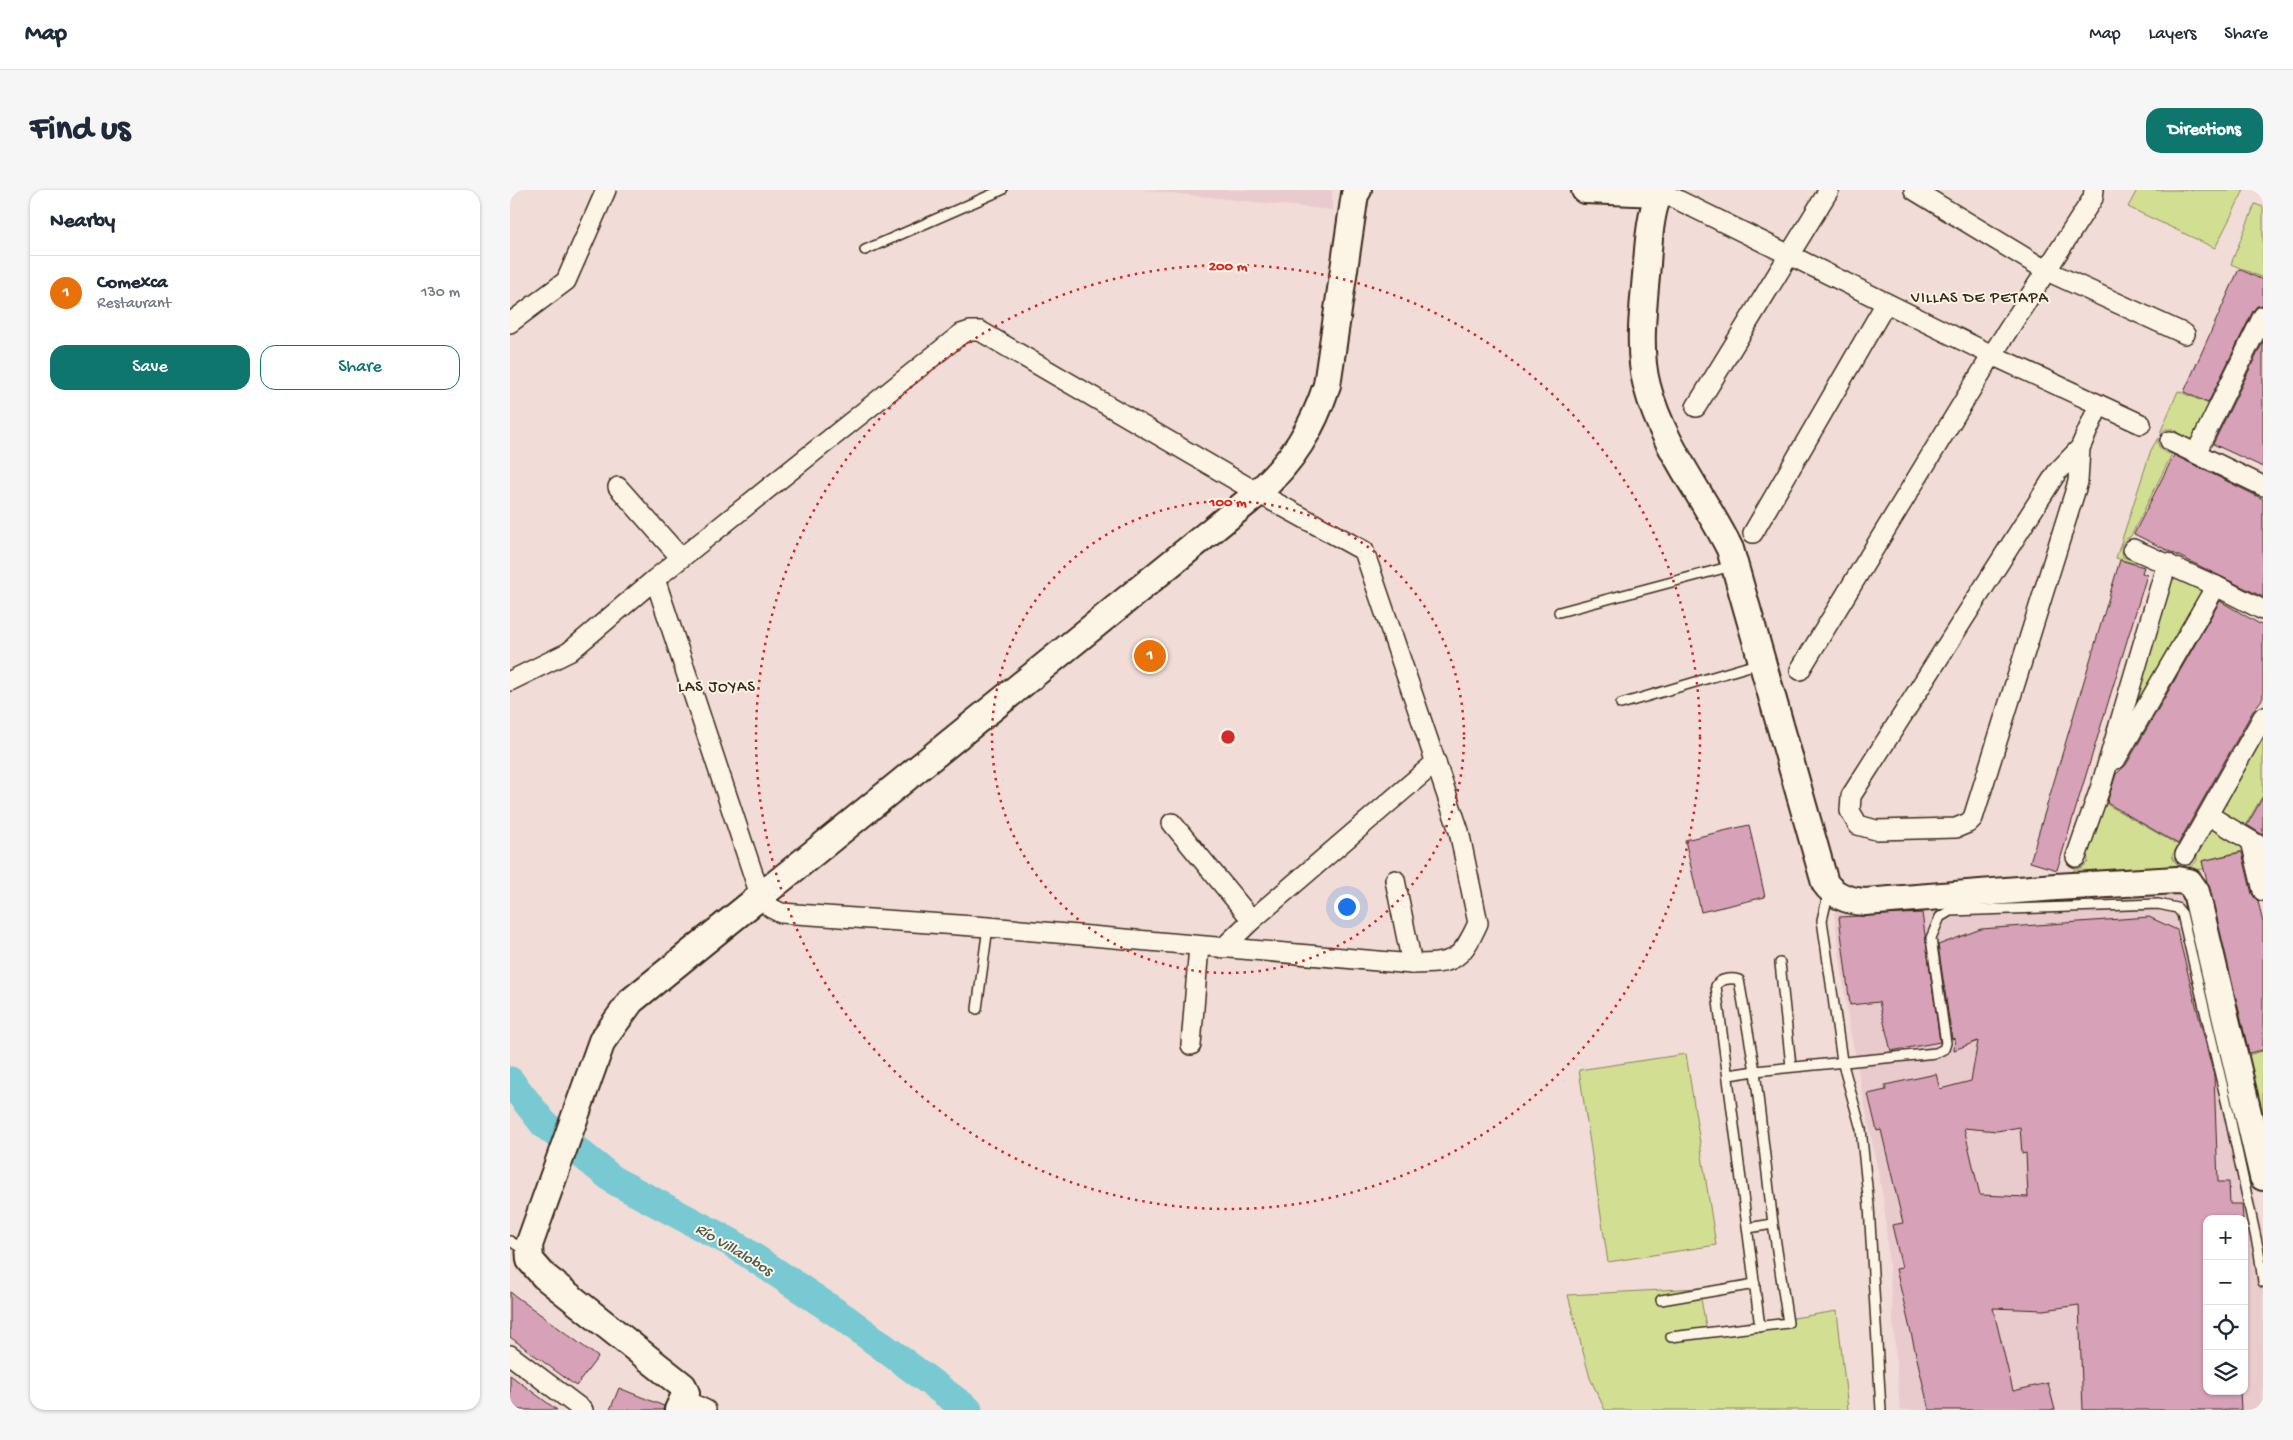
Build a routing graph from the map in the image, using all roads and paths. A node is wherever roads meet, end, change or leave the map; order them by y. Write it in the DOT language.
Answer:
graph roads {
  1 [pos="606,190"];
  2 [pos="1002,190"];
  3 [pos="1358,190"];
  4 [pos="1585,190"];
  5 [pos="1829,190"];
  6 [pos="1914,190"];
  7 [pos="2094,190"];
  8 [pos="1660,192"];
  9 [pos="866,250"];
  10 [pos="1788,254"];
  11 [pos="2047,271"];
  12 [pos="1886,303"];
  13 [pos="2263,316"];
  14 [pos="510,323"];
  15 [pos="2185,334"];
  16 [pos="1992,355"];
  17 [pos="2099,405"];
  18 [pos="1696,407"];
  19 [pos="2141,424"];
  20 [pos="2170,441"];
  21 [pos="2080,448"];
  22 [pos="2196,454"];
  23 [pos="2263,486"];
  24 [pos="618,488"];
  25 [pos="1258,493"];
  26 [pos="1753,533"];
  27 [pos="2133,549"];
  28 [pos="681,558"];
  29 [pos="2167,563"];
  30 [pos="1735,566"];
  31 [pos="655,579"];
  32 [pos="2216,586"];
  33 [pos="2263,610"];
  34 [pos="1559,612"];
  35 [pos="1762,663"];
  36 [pos="1800,670"];
  37 [pos="510,682"];
  38 [pos="1621,704"];
  39 [pos="2262,722"];
  40 [pos="1436,762"];
  41 [pos="2100,786"];
  42 [pos="2208,815"];
  43 [pos="1172,823"];
  44 [pos="2257,845"];
  45 [pos="2185,855"];
  46 [pos="2076,857"];
  47 [pos="1395,880"];
  48 [pos="1829,889"];
  49 [pos="2263,891"];
  50 [pos="760,895"];
  51 [pos="1252,920"];
  52 [pos="988,927"];
  53 [pos="1199,946"];
  54 [pos="1223,948"];
  55 [pos="1780,963"];
  56 [pos="1412,964"];
  57 [pos="977,1009"];
  58 [pos="1191,1045"];
  59 [pos="1842,1061"];
  60 [pos="1791,1066"];
  61 [pos="1755,1070"];
  62 [pos="1729,1075"];
  63 [pos="2261,1160"];
  64 [pos="1773,1224"];
  65 [pos="1748,1228"];
  66 [pos="523,1246"];
  67 [pos="2263,1282"];
  68 [pos="1755,1284"];
  69 [pos="1661,1300"];
  70 [pos="1760,1327"];
  71 [pos="1671,1338"];
  72 [pos="510,1355"];
  73 [pos="681,1404"];
  74 [pos="583,1410"];
  75 [pos="706,1410"];
  76 [pos="1882,1410"];
  1 -- 14 [label="street"];
  2 -- 9 [label="lane"];
  3 -- 25 [label="main road"];
  4 -- 8 [label="main road"];
  5 -- 10 [label="street"];
  6 -- 11 [label="street"];
  7 -- 11 [label="street"];
  8 -- 10 [label="street"];
  8 -- 30 [label="main road"];
  10 -- 12 [label="street"];
  10 -- 18 [label="street"];
  11 -- 15 [label="street"];
  11 -- 16 [label="street"];
  12 -- 16 [label="street"];
  12 -- 26 [label="street"];
  13 -- 22 [label="street"];
  16 -- 17 [label="street"];
  16 -- 36 [label="street"];
  17 -- 19 [label="street"];
  17 -- 21 [label="street"];
  20 -- 22 [label="street"];
  21 -- 21 [label="street"];
  22 -- 23 [label="street"];
  24 -- 28 [label="street"];
  25 -- 28 [label="street"];
  25 -- 40 [label="street"];
  25 -- 50 [label="main road"];
  27 -- 29 [label="street"];
  28 -- 31 [label="street"];
  29 -- 32 [label="street"];
  29 -- 41 [label="street"];
  30 -- 34 [label="lane"];
  30 -- 35 [label="main road"];
  31 -- 37 [label="street"];
  31 -- 50 [label="street"];
  32 -- 33 [label="street"];
  32 -- 41 [label="street"];
  35 -- 38 [label="lane"];
  35 -- 48 [label="main road"];
  39 -- 42 [label="street"];
  40 -- 51 [label="street"];
  40 -- 56 [label="street"];
  41 -- 46 [label="street"];
  42 -- 44 [label="street"];
  42 -- 45 [label="street"];
  43 -- 51 [label="street"];
  44 -- 49 [label="street"];
  47 -- 56 [label="street"];
  48 -- 59 [label="lane"];
  48 -- 63 [label="main road"];
  50 -- 52 [label="street"];
  50 -- 66 [label="main road"];
  51 -- 54 [label="street"];
  52 -- 53 [label="street"];
  52 -- 57 [label="lane"];
  53 -- 54 [label="street"];
  53 -- 58 [label="street"];
  54 -- 56 [label="street"];
  55 -- 60 [label="lane"];
  59 -- 60 [label="lane"];
  59 -- 67 [label="lane"];
  59 -- 76 [label="lane"];
  60 -- 61 [label="lane"];
  61 -- 62 [label="lane"];
  61 -- 62 [label="lane"];
  61 -- 64 [label="lane"];
  62 -- 65 [label="lane"];
  64 -- 65 [label="lane"];
  64 -- 70 [label="lane"];
  65 -- 68 [label="lane"];
  66 -- 73 [label="main road"];
  68 -- 69 [label="lane"];
  68 -- 70 [label="lane"];
  70 -- 71 [label="lane"];
  72 -- 74 [label="street"];
  73 -- 75 [label="street"];
}
